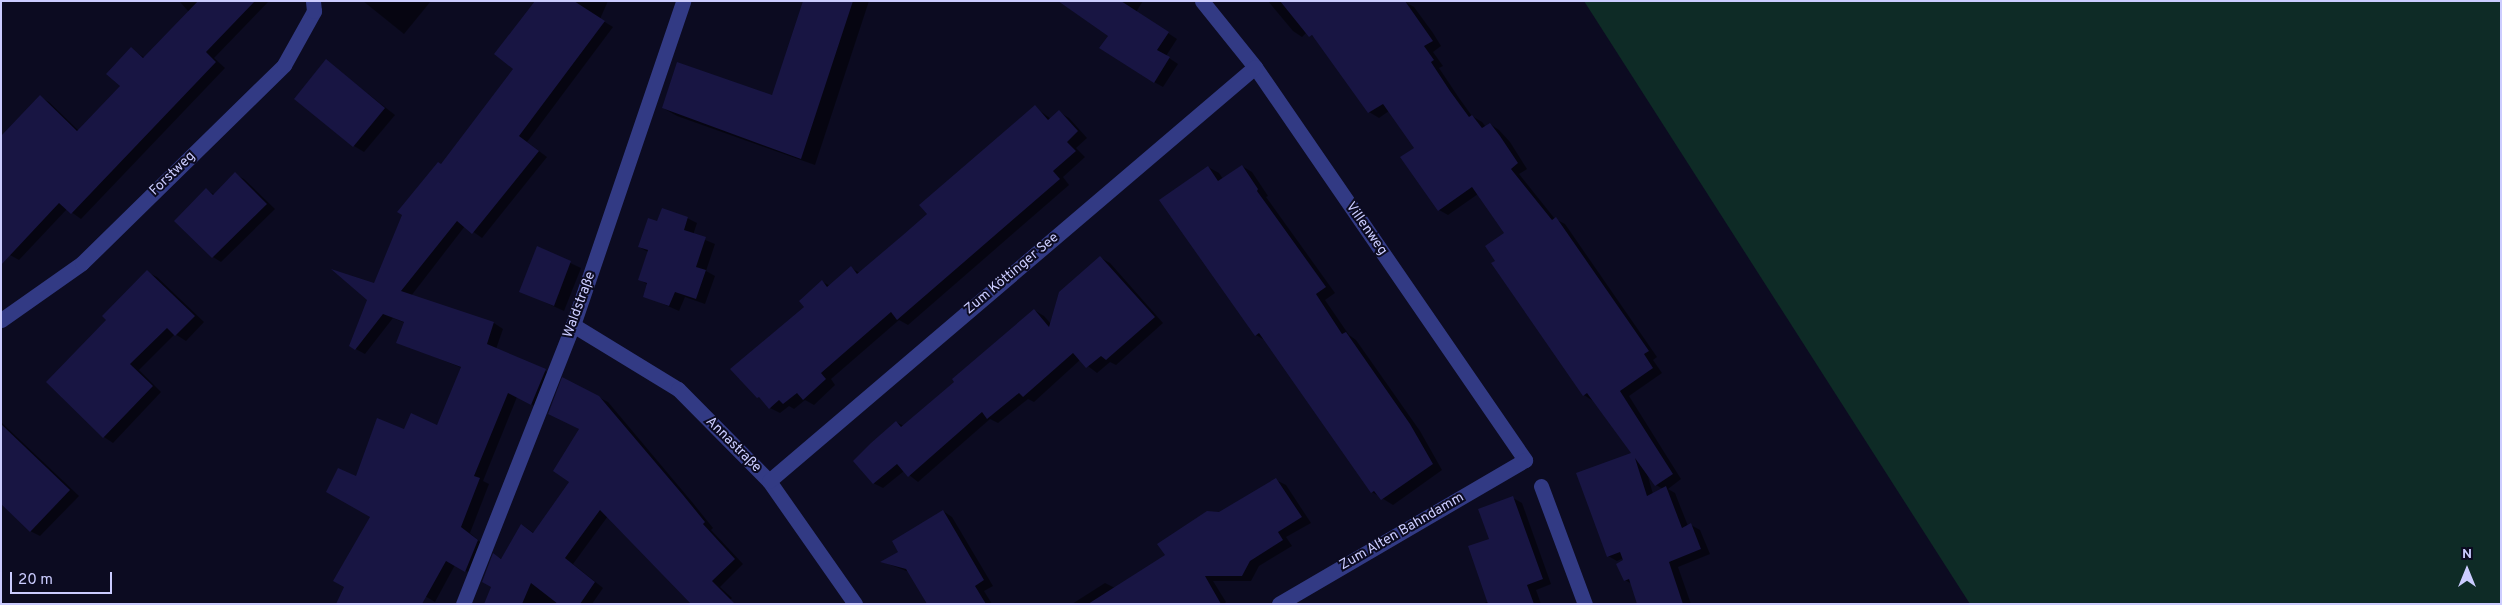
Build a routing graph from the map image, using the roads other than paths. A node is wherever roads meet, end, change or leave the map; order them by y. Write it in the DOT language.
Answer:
graph roads {
  1 [pos="313,1"];
  2 [pos="682,1"];
  3 [pos="1202,1"];
  4 [pos="1255,68"];
  5 [pos="1,320"];
  6 [pos="573,326"];
  7 [pos="1525,460"];
  8 [pos="769,481"];
  9 [pos="1541,486"];
  10 [pos="463,604"];
  11 [pos="855,604"];
  12 [pos="1279,604"];
  13 [pos="1585,604"];
  1 -- 5 [label="street, Forstweg"];
  2 -- 6 [label="street, Waldstraße"];
  3 -- 4 [label="street, Villenweg"];
  4 -- 7 [label="street, Villenweg"];
  4 -- 8 [label="street, Zum Köttinger See"];
  6 -- 8 [label="street, Annastraße"];
  6 -- 10 [label="street, Waldstraße"];
  7 -- 12 [label="street, Zum Alten Bahndamm"];
  8 -- 11 [label="street, Annastraße"];
  9 -- 13 [label="street"];
}
